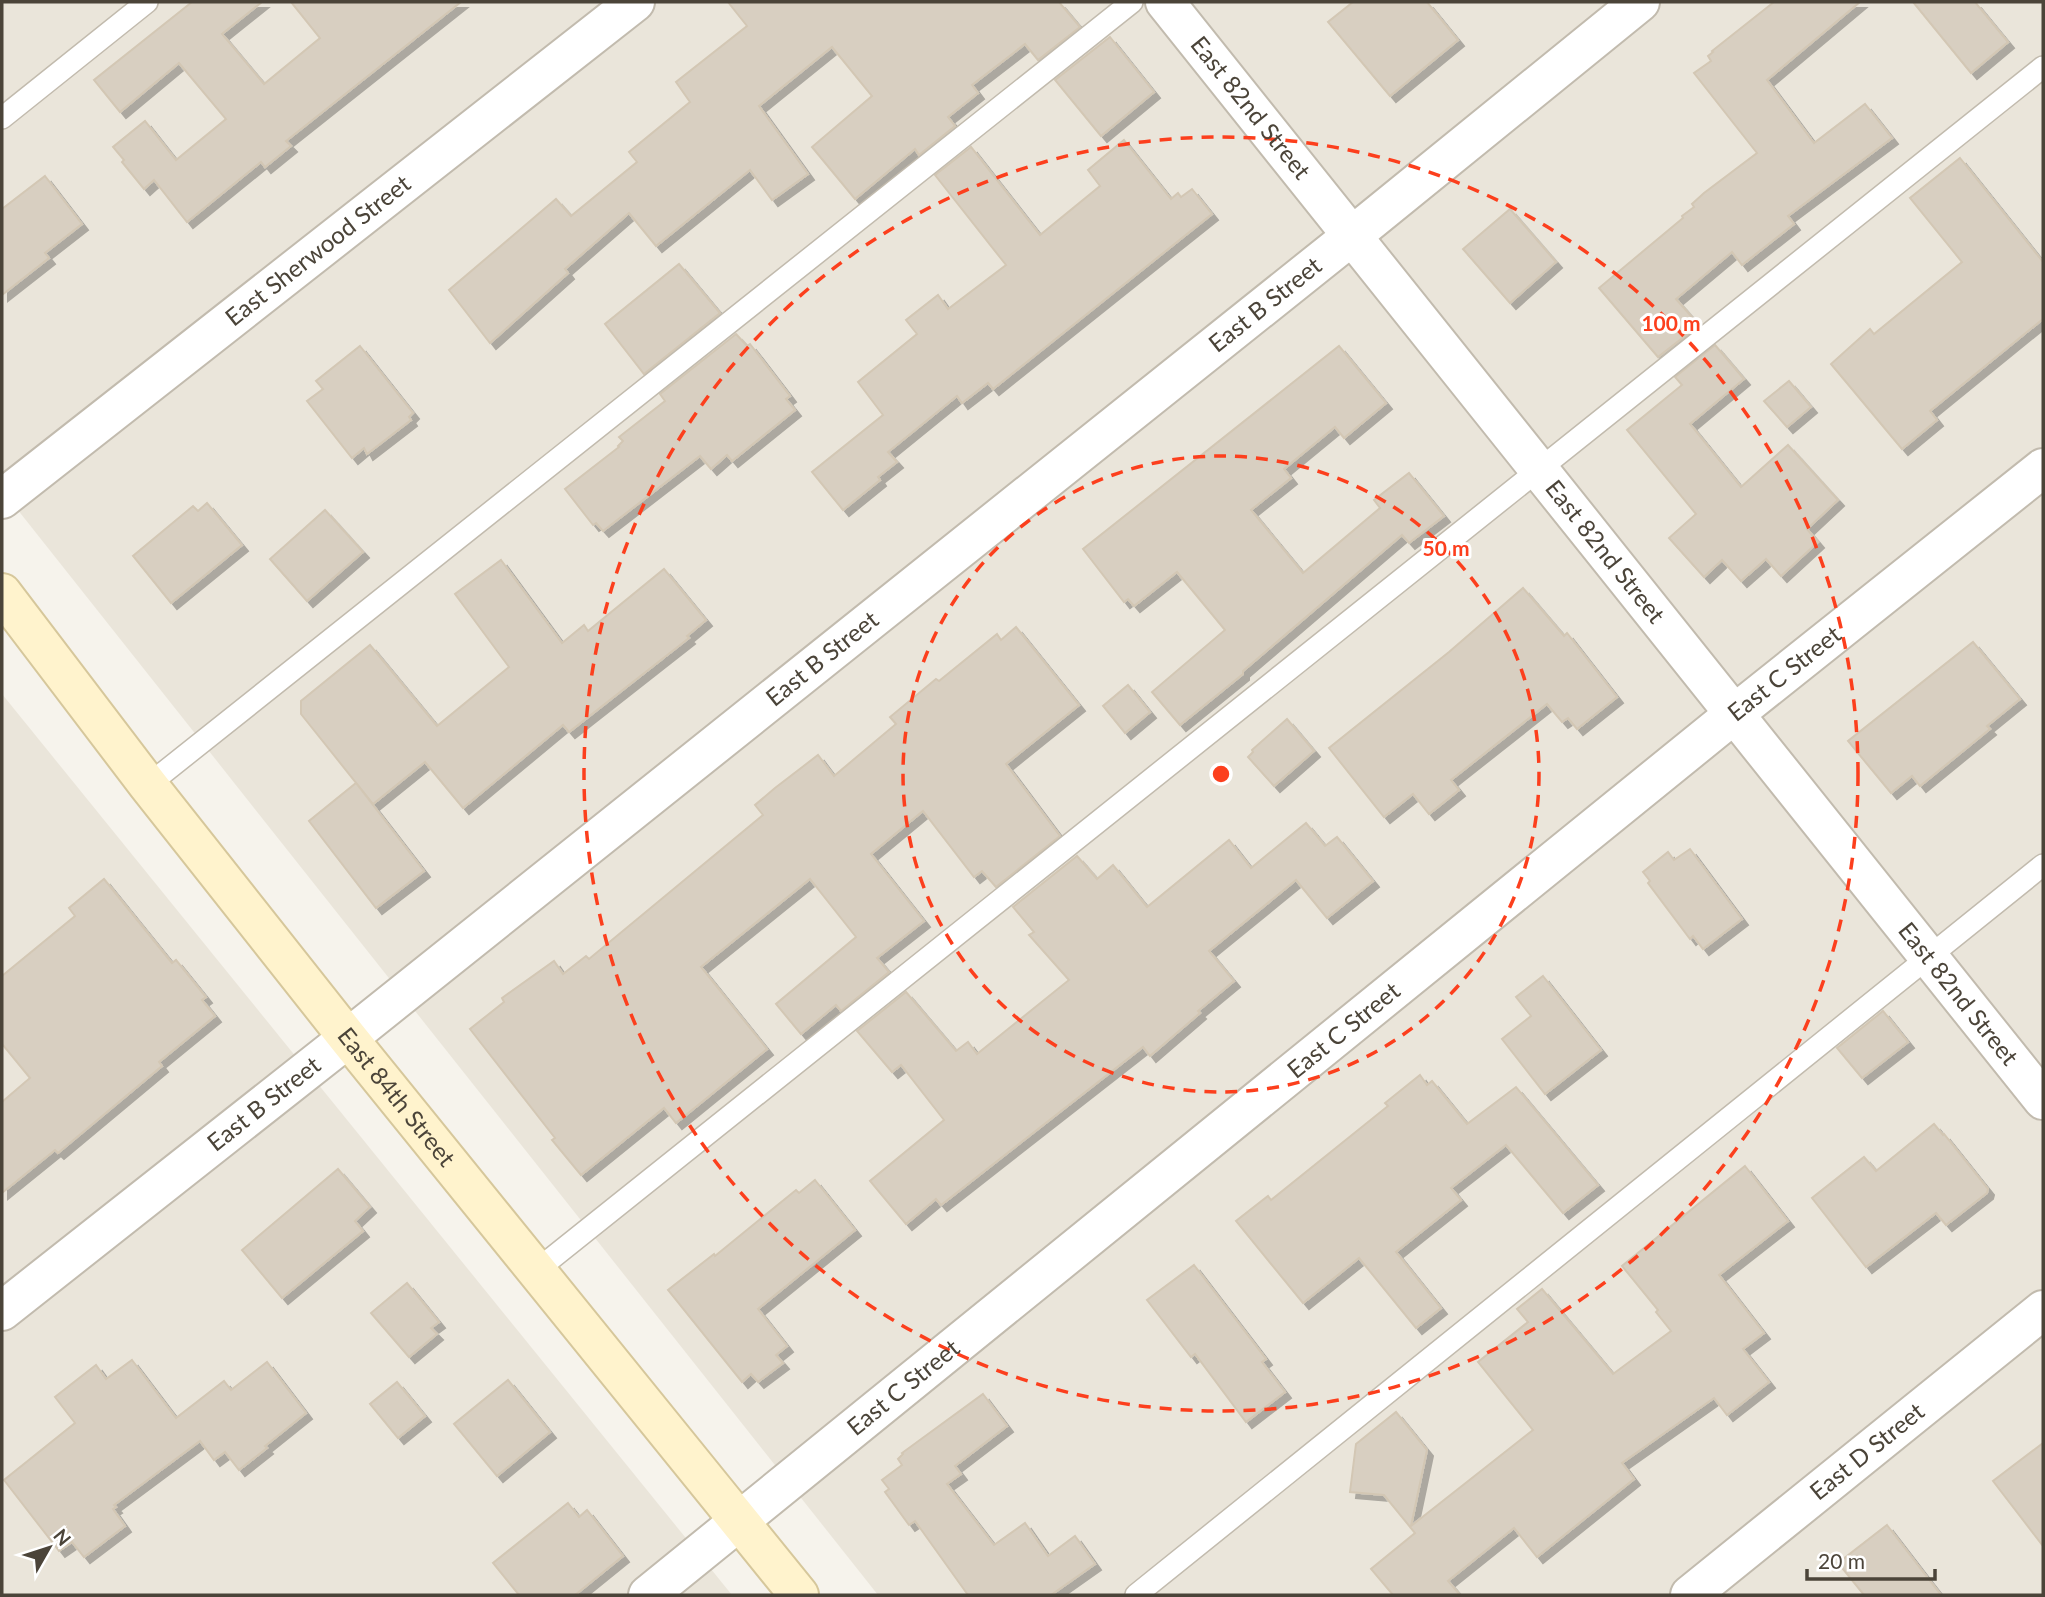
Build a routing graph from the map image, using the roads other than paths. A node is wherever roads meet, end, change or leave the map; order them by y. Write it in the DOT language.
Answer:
graph roads {
  1 [pos="147,2"];
  2 [pos="635,2"];
  3 [pos="1132,2"];
  4 [pos="1165,2"];
  5 [pos="1640,2"];
  6 [pos="2043,66"];
  7 [pos="2,118"];
  8 [pos="1353,235"];
  9 [pos="2043,468"];
  10 [pos="1538,469"];
  11 [pos="2,499"];
  12 [pos="2,593"];
  13 [pos="1733,715"];
  14 [pos="148,785"];
  15 [pos="2043,865"];
  16 [pos="1929,958"];
  17 [pos="348,1038"];
  18 [pos="2043,1100"];
  19 [pos="537,1270"];
  20 [pos="2043,1310"];
  21 [pos="2,1311"];
  22 [pos="740,1521"];
  23 [pos="1705,1591"];
  24 [pos="648,1595"];
  25 [pos="799,1595"];
  26 [pos="1136,1595"];
  1 -- 7 [label="lane"];
  2 -- 11 [label="street, East Sherwood Street"];
  3 -- 14 [label="lane"];
  4 -- 8 [label="street, East 82nd Street"];
  5 -- 8 [label="street, East B Street"];
  6 -- 10 [label="lane"];
  8 -- 10 [label="street, East 82nd Street"];
  8 -- 17 [label="street, East B Street"];
  9 -- 13 [label="street, East C Street"];
  10 -- 13 [label="street, East 82nd Street"];
  10 -- 19 [label="lane"];
  12 -- 14 [label="street, East 84th Street"];
  13 -- 16 [label="street, East 82nd Street"];
  13 -- 22 [label="street, East C Street"];
  14 -- 17 [label="street, East 84th Street"];
  15 -- 16 [label="lane"];
  16 -- 18 [label="street, East 82nd Street"];
  16 -- 26 [label="lane"];
  17 -- 19 [label="street, East 84th Street"];
  17 -- 21 [label="street, East B Street"];
  19 -- 22 [label="street, East 84th Street"];
  20 -- 23 [label="street, East D Street"];
  22 -- 24 [label="street, East C Street"];
  22 -- 25 [label="street, East 84th Street"];
}
